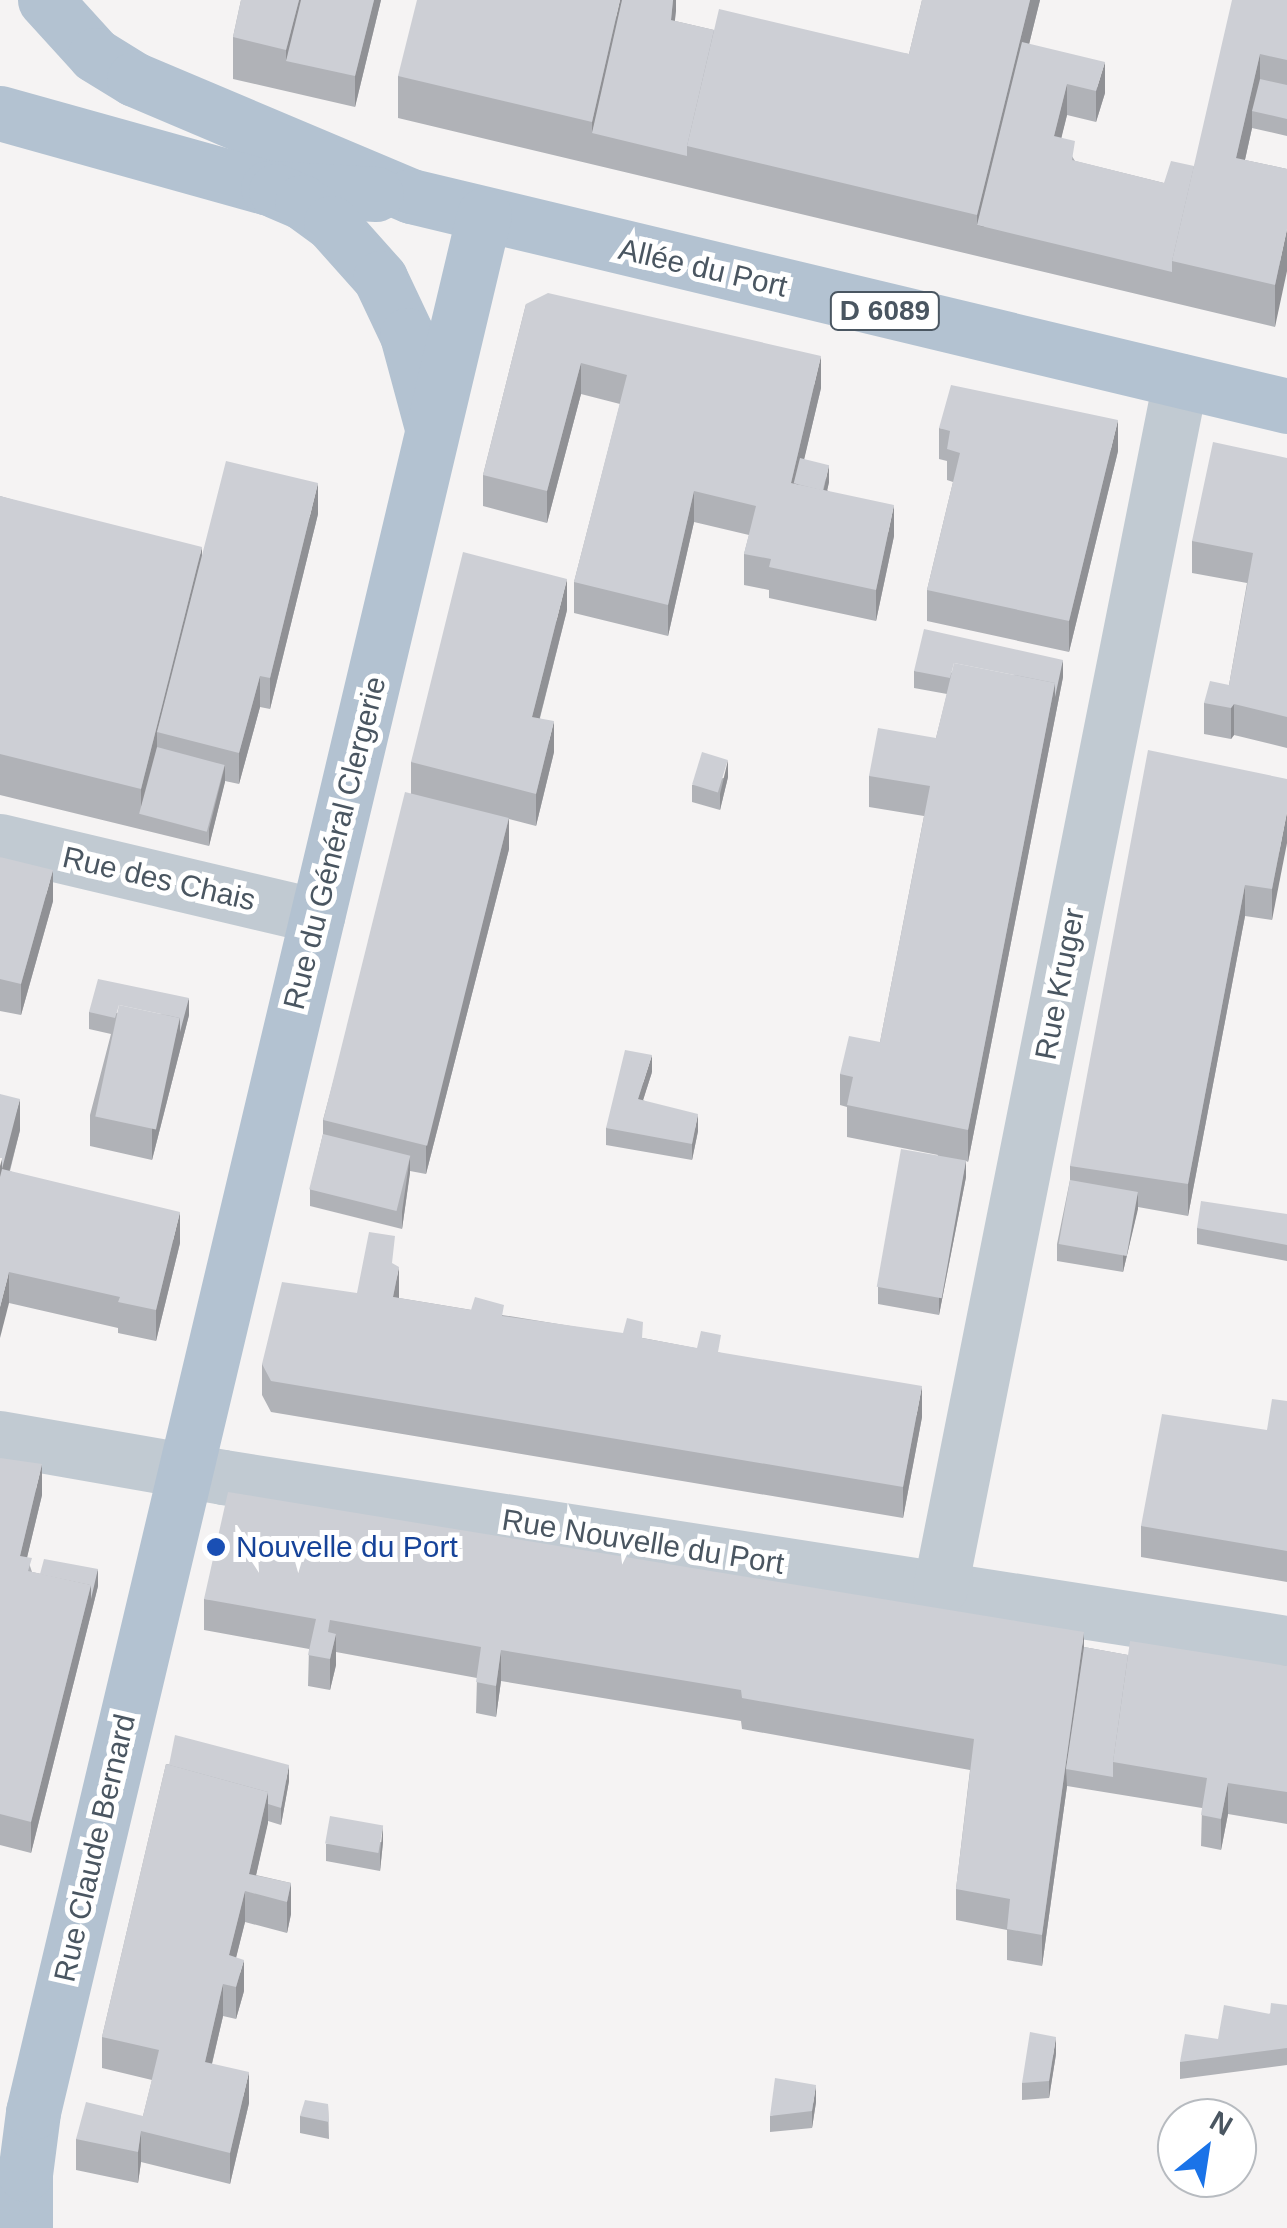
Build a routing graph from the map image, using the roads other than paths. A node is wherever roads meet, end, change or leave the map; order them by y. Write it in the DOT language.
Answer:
graph roads {
  1 [pos="45,0"];
  2 [pos="0,113"];
  3 [pos="268,188"];
  4 [pos="412,196"];
  5 [pos="484,215"];
  6 [pos="1180,381"];
  7 [pos="1287,406"];
  8 [pos="433,436"];
  9 [pos="0,841"];
  10 [pos="317,916"];
  11 [pos="0,1438"];
  12 [pos="184,1471"];
  13 [pos="940,1588"];
  14 [pos="1287,1643"];
  15 [pos="16,2105"];
  16 [pos="25,2228"];
  1 -- 4 [label="main road, Allée du Port / D 6089"];
  2 -- 3 [label="main road, Allée du Port / D 6089"];
  3 -- 4 [label="main road, Allée du Port / D 6089"];
  3 -- 8 [label="main road"];
  4 -- 5 [label="main road, Allée du Port / D 6089"];
  5 -- 6 [label="main road, Allée du Port / D 6089"];
  5 -- 8 [label="main road, Rue du Général Clergerie"];
  6 -- 7 [label="main road, Allée du Port / D 6089"];
  6 -- 13 [label="street, Rue Kruger"];
  8 -- 10 [label="main road, Rue du Général Clergerie"];
  9 -- 10 [label="street, Rue des Chais"];
  10 -- 12 [label="main road, Rue du Général Clergerie"];
  11 -- 12 [label="street, Rue Nouvelle du Port"];
  12 -- 13 [label="street, Rue Nouvelle du Port"];
  12 -- 15 [label="main road, Rue Claude Bernard"];
  13 -- 14 [label="street, Rue Nouvelle du Port"];
  15 -- 16 [label="main road, Rue Claude Bernard"];
}
